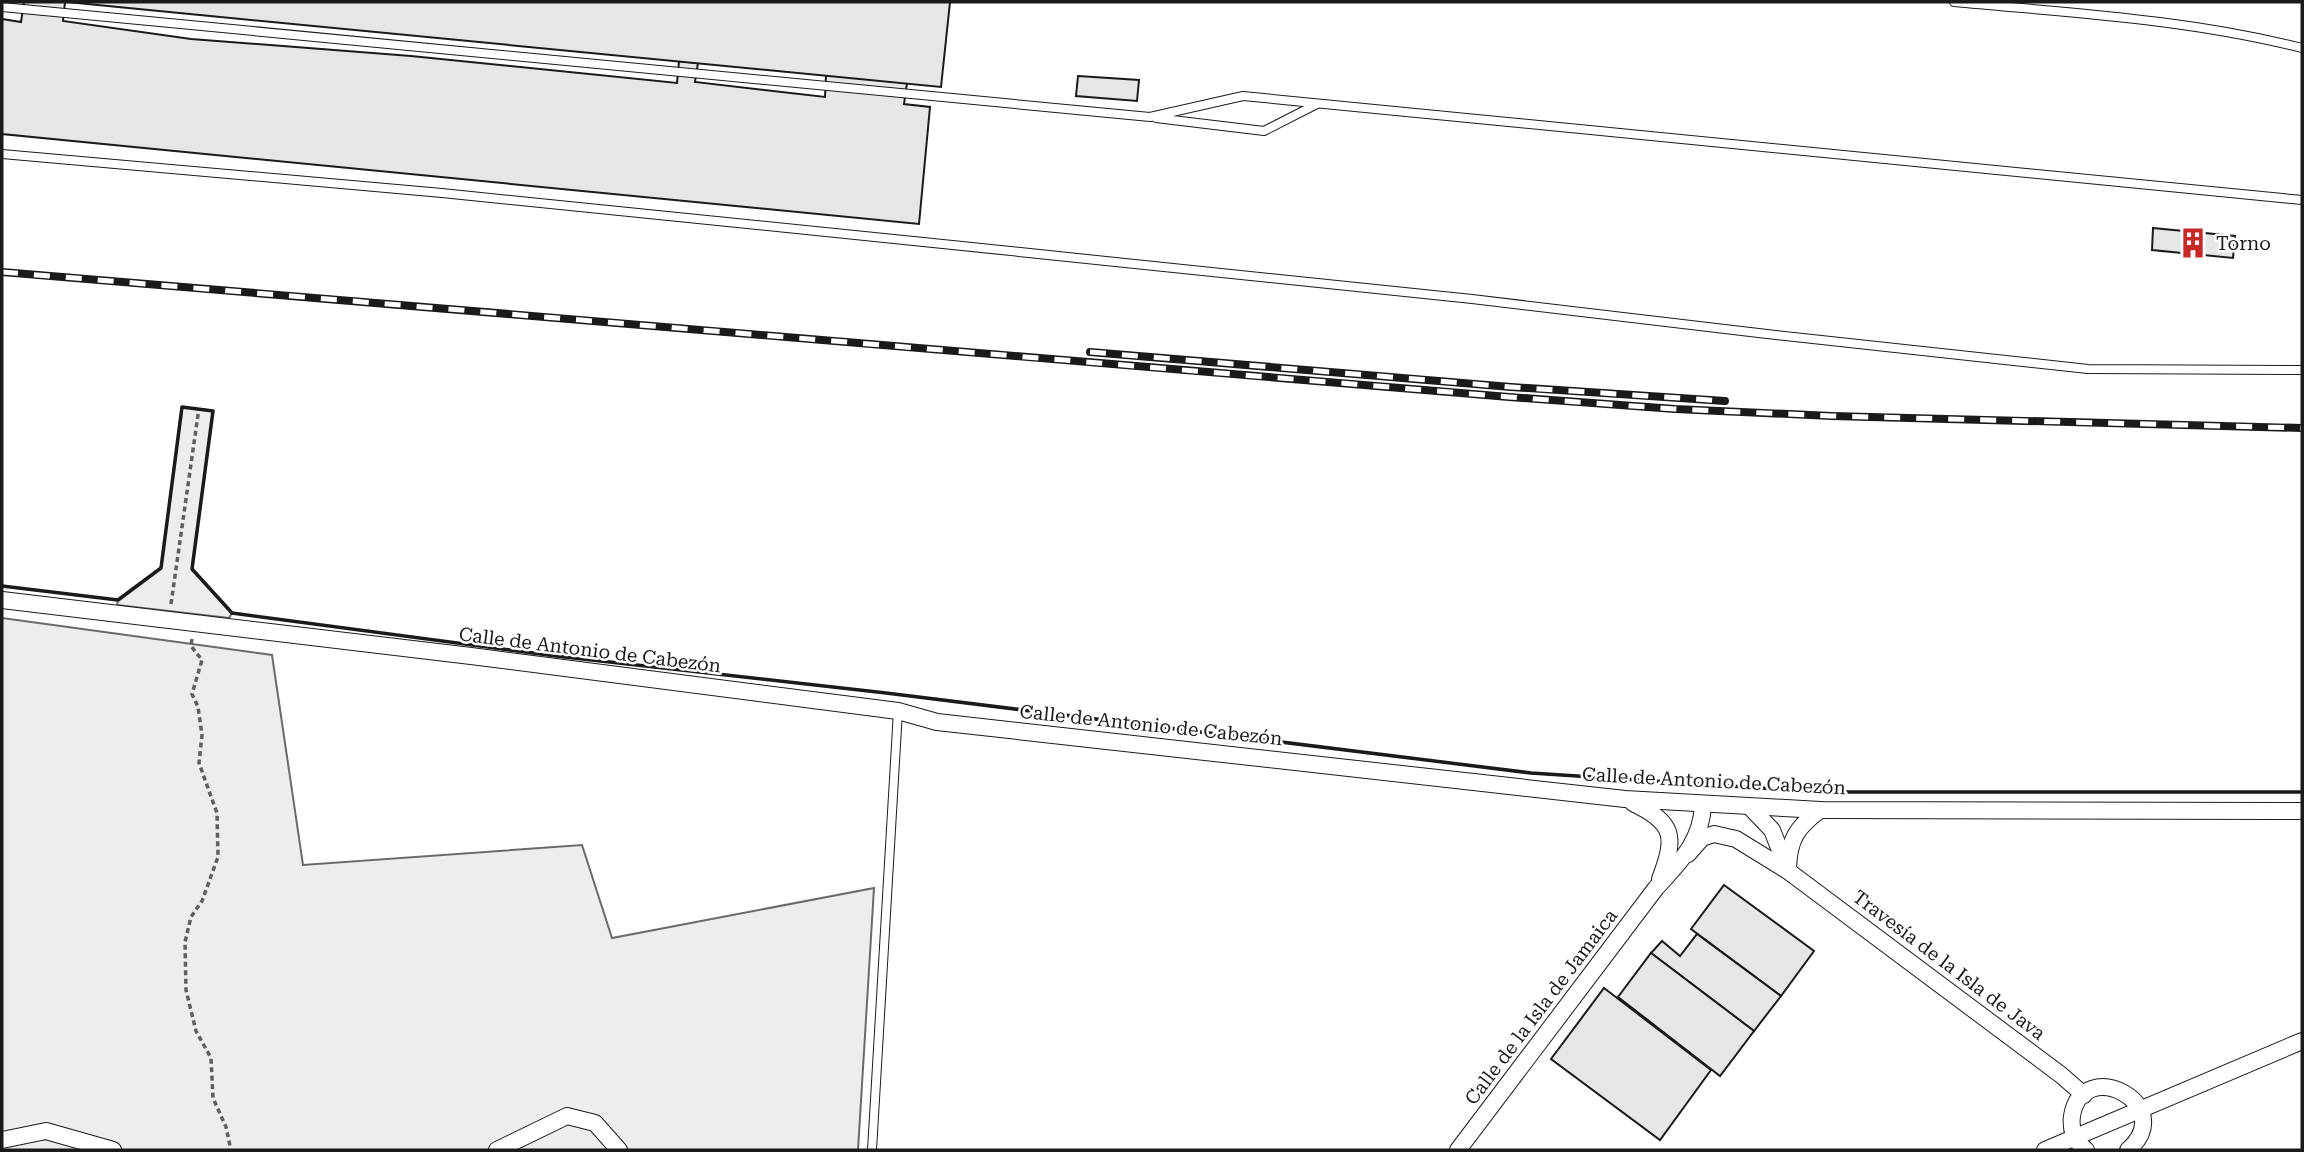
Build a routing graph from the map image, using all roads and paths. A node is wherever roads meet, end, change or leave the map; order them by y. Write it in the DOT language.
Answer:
graph roads {
  1 [pos="1954,2"];
  2 [pos="2,7"];
  3 [pos="2302,48"];
  4 [pos="1317,104"];
  5 [pos="1150,117"];
  6 [pos="2,154"];
  7 [pos="2302,200"];
  8 [pos="2302,370"];
  9 [pos="199,408"];
  10 [pos="2,600"];
  11 [pos="169,620"];
  12 [pos="192,634"];
  13 [pos="898,711"];
  14 [pos="1625,799"];
  15 [pos="1703,804"];
  16 [pos="1750,807"];
  17 [pos="1820,810"];
  18 [pos="2302,811"];
  19 [pos="1688,854"];
  20 [pos="1788,871"];
  21 [pos="1656,888"];
  22 [pos="2302,1041"];
  23 [pos="2084,1095"];
  24 [pos="2139,1109"];
  25 [pos="2074,1137"];
  26 [pos="2,1140"];
  27 [pos="113,1150"];
  28 [pos="229,1150"];
  29 [pos="497,1150"];
  30 [pos="619,1150"];
  31 [pos="872,1150"];
  32 [pos="1458,1150"];
  33 [pos="2045,1150"];
  34 [pos="2086,1150"];
  35 [pos="2128,1150"];
  1 -- 3 [label="lane"];
  2 -- 5 [label="lane"];
  4 -- 5 [label="lane"];
  4 -- 5 [label="lane"];
  4 -- 7 [label="lane"];
  6 -- 8 [label="lane"];
  9 -- 11 [label="path"];
  10 -- 11 [label="street, Calle de Antonio de Cabezón"];
  11 -- 13 [label="street, Calle de Antonio de Cabezón"];
  12 -- 28 [label="path"];
  13 -- 14 [label="street, Calle de Antonio de Cabezón"];
  13 -- 31 [label="lane"];
  14 -- 15 [label="street, Calle de Antonio de Cabezón"];
  14 -- 21 [label="street, Calle de la Isla de Jamaica"];
  15 -- 16 [label="street, Calle de Antonio de Cabezón"];
  15 -- 19 [label="street, Calle de la Isla de Jamaica"];
  16 -- 17 [label="street, Calle de Antonio de Cabezón"];
  16 -- 20 [label="street"];
  17 -- 18 [label="street, Calle de Antonio de Cabezón"];
  17 -- 20 [label="street"];
  19 -- 20 [label="street, Travesía de la Isla de Java"];
  19 -- 21 [label="street, Calle de la Isla de Jamaica"];
  20 -- 23 [label="street, Travesía de la Isla de Java"];
  21 -- 32 [label="street, Calle de la Isla de Jamaica"];
  22 -- 24 [label="street"];
  23 -- 24 [label="street"];
  23 -- 25 [label="street"];
  24 -- 25 [label="street"];
  24 -- 35 [label="street"];
  25 -- 33 [label="street"];
  25 -- 34 [label="street"];
  26 -- 27 [label="street"];
  29 -- 30 [label="street"];
}
